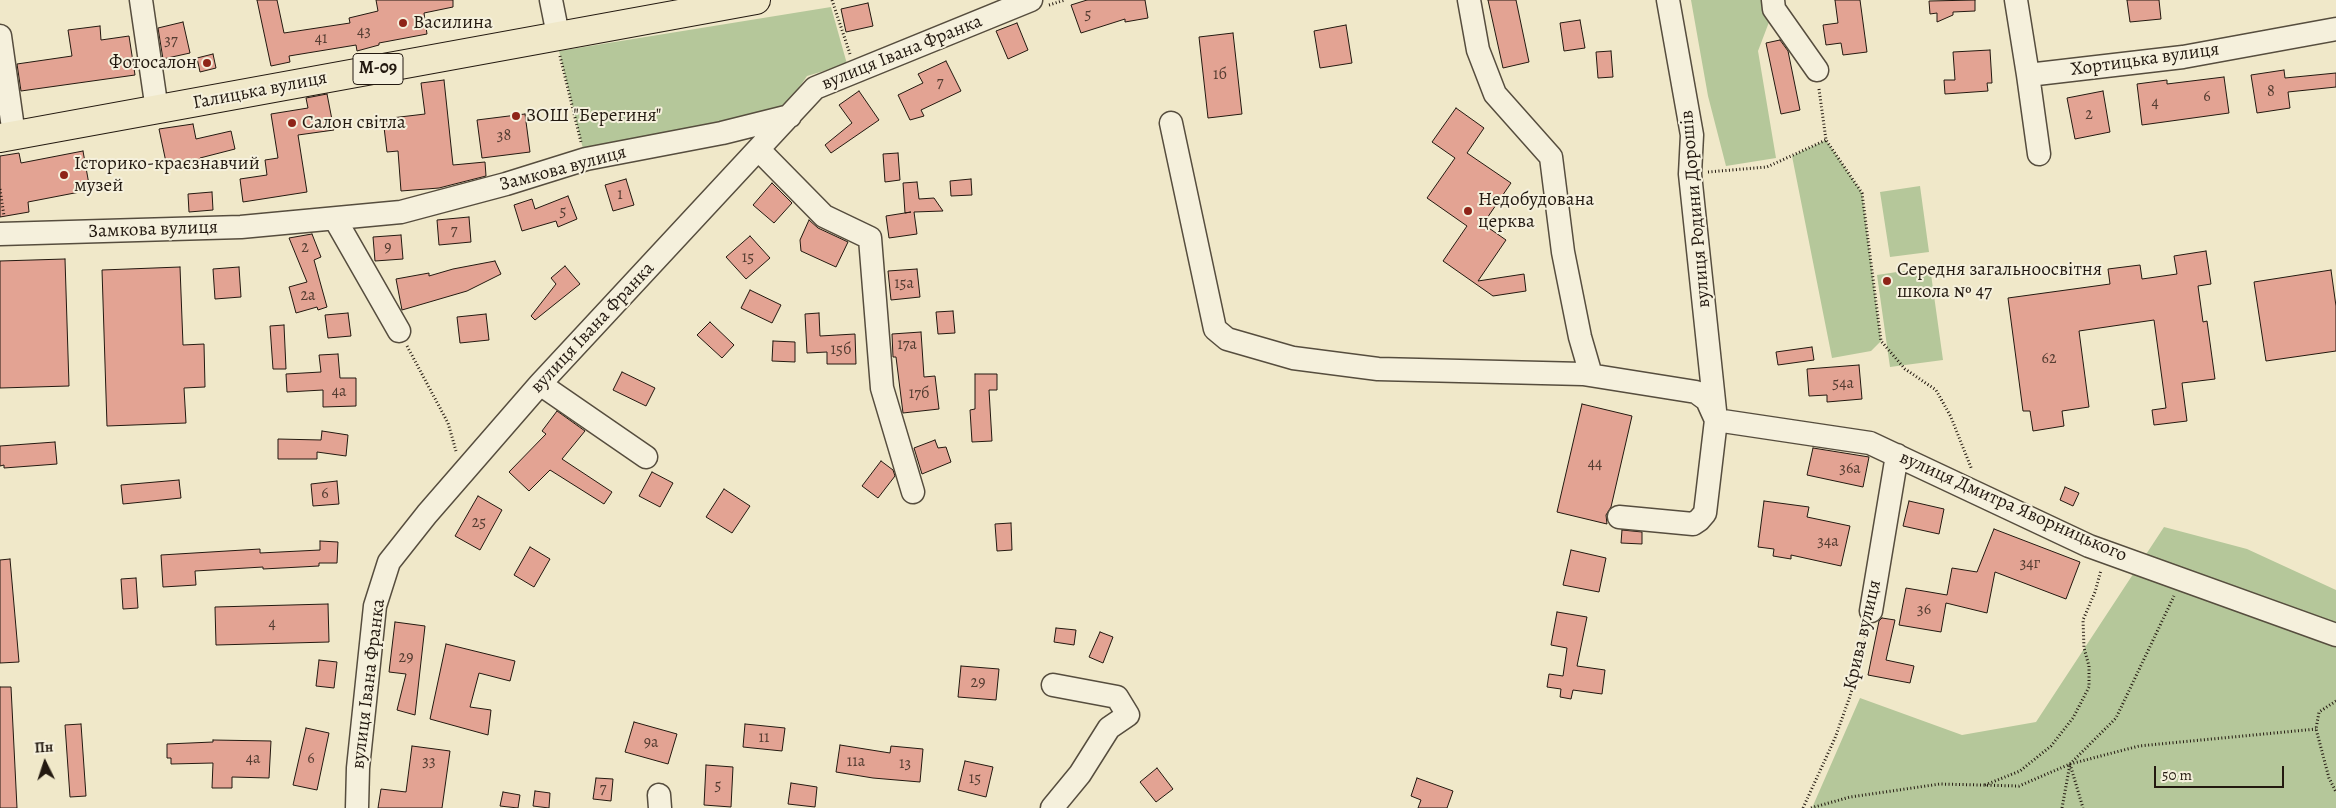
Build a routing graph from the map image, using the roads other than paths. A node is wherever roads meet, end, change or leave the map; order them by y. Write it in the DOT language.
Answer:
graph roads {
  1 [pos="141,0"];
  2 [pos="551,0"];
  3 [pos="756,0"];
  4 [pos="1469,0"];
  5 [pos="1668,0"];
  6 [pos="1773,0"];
  7 [pos="2016,0"];
  8 [pos="1039,3"];
  9 [pos="2336,29"];
  10 [pos="0,36"];
  11 [pos="559,43"];
  12 [pos="1817,70"];
  13 [pos="2028,75"];
  14 [pos="157,110"];
  15 [pos="790,116"];
  16 [pos="1172,123"];
  17 [pos="7,136"];
  18 [pos="759,150"];
  19 [pos="2039,154"];
  20 [pos="335,219"];
  21 [pos="3,234"];
  22 [pos="399,331"];
  23 [pos="1587,375"];
  24 [pos="540,384"];
  25 [pos="1716,420"];
  26 [pos="1897,455"];
  27 [pos="646,458"];
  28 [pos="913,492"];
  29 [pos="1619,518"];
  30 [pos="1871,611"];
  31 [pos="2336,635"];
  32 [pos="1053,685"];
  33 [pos="357,808"];
  34 [pos="1052,808"];
  1 -- 14 [label="street"];
  2 -- 11 [label="street"];
  3 -- 11 [label="main road, Галицька вулиця / М-09"];
  4 -- 23 [label="street"];
  5 -- 25 [label="street, вулиця Родини Дорошів"];
  6 -- 12 [label="street"];
  7 -- 13 [label="street"];
  8 -- 15 [label="street, вулиця Івана Франка"];
  9 -- 13 [label="street, Хортицька вулиця"];
  10 -- 17 [label="street"];
  11 -- 14 [label="main road, Галицька вулиця / М-09"];
  13 -- 19 [label="street"];
  14 -- 17 [label="main road, Галицька вулиця / М-09"];
  15 -- 18 [label="street, вулиця Івана Франка"];
  15 -- 20 [label="street, Замкова вулиця"];
  16 -- 23 [label="street"];
  18 -- 24 [label="street, вулиця Івана Франка"];
  18 -- 28 [label="street"];
  20 -- 21 [label="street, Замкова вулиця"];
  20 -- 22 [label="street"];
  23 -- 25 [label="street"];
  24 -- 27 [label="street"];
  24 -- 33 [label="street, вулиця Івана Франка"];
  25 -- 26 [label="street, вулиця Дмитра Яворницького"];
  25 -- 29 [label="street, вулиця Родини Дорошів"];
  26 -- 30 [label="street, Крива вулиця"];
  26 -- 31 [label="street, вулиця Дмитра Яворницького"];
  32 -- 34 [label="street"];
}
